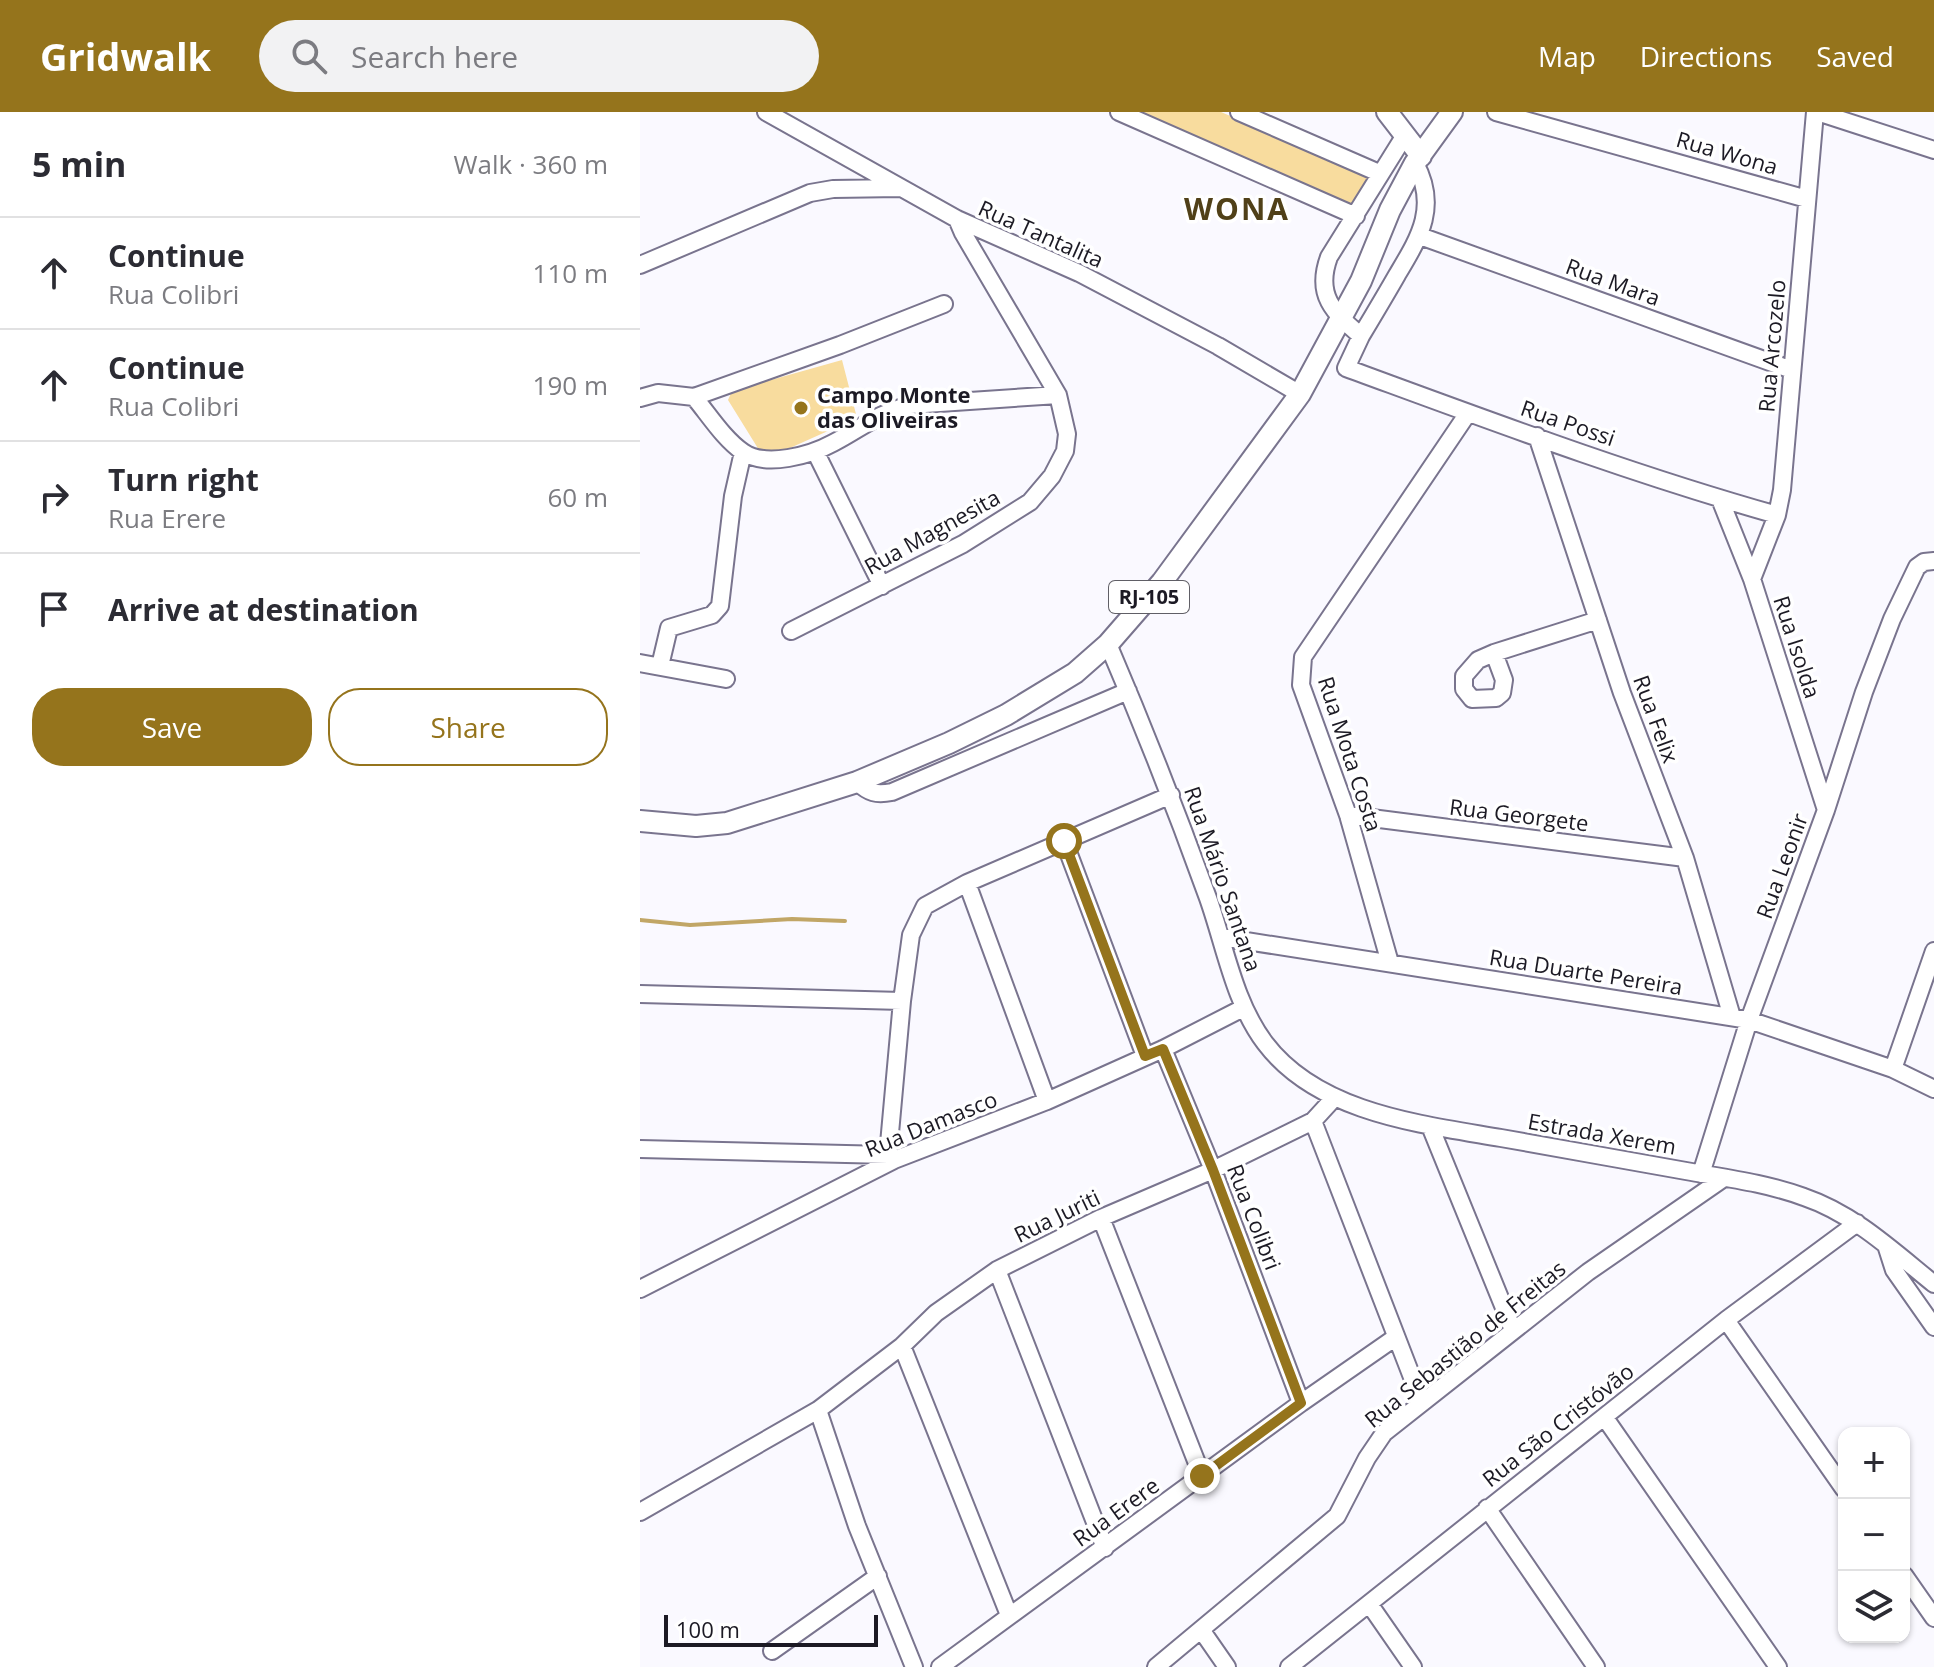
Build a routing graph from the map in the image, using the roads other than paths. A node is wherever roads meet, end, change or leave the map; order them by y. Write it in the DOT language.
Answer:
graph roads {
  1 [pos="766,112"];
  2 [pos="1119,112"];
  3 [pos="1239,112"];
  4 [pos="1387,112"];
  5 [pos="1452,112"];
  6 [pos="1496,112"];
  7 [pos="1816,112"];
  8 [pos="1405,135"];
  9 [pos="1934,150"];
  10 [pos="1418,160"];
  11 [pos="1379,173"];
  12 [pos="901,188"];
  13 [pos="1807,199"];
  14 [pos="1356,216"];
  15 [pos="957,219"];
  16 [pos="1420,236"];
  17 [pos="640,265"];
  18 [pos="944,304"];
  19 [pos="1342,319"];
  20 [pos="1330,340"];
  21 [pos="1357,344"];
  22 [pos="1792,370"];
  23 [pos="1300,394"];
  24 [pos="1058,395"];
  25 [pos="694,397"];
  26 [pos="640,398"];
  27 [pos="1468,413"];
  28 [pos="1537,436"];
  29 [pos="815,451"];
  30 [pos="743,452"];
  31 [pos="1720,499"];
  32 [pos="1777,515"];
  33 [pos="1934,561"];
  34 [pos="1752,579"];
  35 [pos="882,586"];
  36 [pos="1598,620"];
  37 [pos="791,631"];
  38 [pos="1108,644"];
  39 [pos="1494,653"];
  40 [pos="640,663"];
  41 [pos="660,666"];
  42 [pos="726,679"];
  43 [pos="1128,691"];
  44 [pos="857,782"];
  45 [pos="1171,795"];
  46 [pos="1826,810"];
  47 [pos="1348,815"];
  48 [pos="640,821"];
  49 [pos="1064,841"];
  50 [pos="1685,858"];
  51 [pos="967,883"];
  52 [pos="1221,937"];
  53 [pos="1934,951"];
  54 [pos="1390,963"];
  55 [pos="640,994"];
  56 [pos="902,1001"];
  57 [pos="1243,1008"];
  58 [pos="1732,1017"];
  59 [pos="1749,1020"];
  60 [pos="1163,1049"];
  61 [pos="1145,1056"];
  62 [pos="1893,1069"];
  63 [pos="1934,1089"];
  64 [pos="1335,1097"];
  65 [pos="1047,1101"];
  66 [pos="1313,1121"];
  67 [pos="1430,1126"];
  68 [pos="640,1149"];
  69 [pos="891,1158"];
  70 [pos="1213,1170"];
  71 [pos="1701,1174"];
  72 [pos="1724,1178"];
  73 [pos="1101,1218"];
  74 [pos="1857,1223"];
  75 [pos="1886,1245"];
  76 [pos="997,1270"];
  77 [pos="1934,1284"];
  78 [pos="640,1289"];
  79 [pos="1726,1320"];
  80 [pos="1934,1327"];
  81 [pos="1513,1330"];
  82 [pos="1396,1337"];
  83 [pos="902,1346"];
  84 [pos="1301,1403"];
  85 [pos="1422,1403"];
  86 [pos="818,1410"];
  87 [pos="1605,1418"];
  88 [pos="1202,1476"];
  89 [pos="1838,1480"];
  90 [pos="1487,1508"];
  91 [pos="640,1512"];
  92 [pos="1105,1548"];
  93 [pos="878,1576"];
  94 [pos="1910,1584"];
  95 [pos="1370,1605"];
  96 [pos="1009,1615"];
  97 [pos="1934,1618"];
  98 [pos="1202,1631"];
  99 [pos="772,1651"];
  100 [pos="914,1667"];
  101 [pos="940,1667"];
  102 [pos="1156,1667"];
  103 [pos="1227,1667"];
  104 [pos="1289,1667"];
  105 [pos="1413,1667"];
  106 [pos="1596,1667"];
  107 [pos="1778,1667"];
  1 -- 12 [label="street, Rua Tantalita"];
  2 -- 14 [label="street"];
  3 -- 11 [label="street"];
  4 -- 8 [label="main road"];
  5 -- 10 [label="main road, RJ-105"];
  6 -- 13 [label="street, Rua Wona"];
  7 -- 9 [label="street"];
  7 -- 13 [label="street, Rua Arcozelo"];
  8 -- 10 [label="main road"];
  8 -- 11 [label="street"];
  10 -- 16 [label="street"];
  10 -- 19 [label="main road, RJ-105"];
  11 -- 14 [label="street"];
  12 -- 15 [label="street, Rua Tantalita"];
  12 -- 17 [label="street"];
  13 -- 22 [label="street, Rua Arcozelo"];
  14 -- 19 [label="street"];
  15 -- 23 [label="street, Rua Tantalita"];
  15 -- 24 [label="street, Rua Magnesita"];
  16 -- 21 [label="street"];
  16 -- 22 [label="street, Rua Mara"];
  18 -- 25 [label="street"];
  19 -- 20 [label="main road, RJ-105"];
  19 -- 21 [label="street"];
  20 -- 21 [label="street"];
  20 -- 23 [label="main road, RJ-105"];
  21 -- 27 [label="street, Rua Possi"];
  22 -- 32 [label="street, Rua Arcozelo"];
  23 -- 38 [label="main road, RJ-105"];
  24 -- 29 [label="street"];
  24 -- 35 [label="street, Rua Magnesita"];
  25 -- 26 [label="street"];
  25 -- 30 [label="street"];
  27 -- 28 [label="street, Rua Possi"];
  27 -- 47 [label="street, Rua Mota Costa"];
  28 -- 31 [label="street, Rua Possi"];
  28 -- 36 [label="street, Rua Felix"];
  29 -- 30 [label="street"];
  29 -- 35 [label="street"];
  30 -- 41 [label="street"];
  31 -- 32 [label="street, Rua Possi"];
  31 -- 34 [label="street, Rua Isolda"];
  32 -- 34 [label="street, Rua Arcozelo"];
  33 -- 46 [label="street, Rua Leonir"];
  34 -- 46 [label="street, Rua Isolda"];
  35 -- 37 [label="street, Rua Magnesita"];
  36 -- 39 [label="street"];
  36 -- 50 [label="street, Rua Felix"];
  38 -- 43 [label="street, Rua Mário Santana"];
  38 -- 44 [label="main road, RJ-105"];
  40 -- 41 [label="street"];
  41 -- 42 [label="street"];
  43 -- 44 [label="street"];
  43 -- 45 [label="street, Rua Mário Santana"];
  44 -- 48 [label="main road, RJ-105"];
  45 -- 49 [label="street"];
  45 -- 52 [label="street, Rua Mário Santana"];
  46 -- 59 [label="street, Rua Leonir"];
  47 -- 50 [label="street, Rua Georgete"];
  47 -- 54 [label="street, Rua Mota Costa"];
  49 -- 51 [label="street"];
  49 -- 61 [label="street"];
  50 -- 58 [label="street, Rua Felix"];
  51 -- 56 [label="street"];
  51 -- 65 [label="street"];
  52 -- 54 [label="street, Rua Duarte Pereira"];
  52 -- 57 [label="street, Rua Mário Santana"];
  53 -- 62 [label="street"];
  54 -- 58 [label="street, Rua Duarte Pereira"];
  55 -- 56 [label="street"];
  56 -- 69 [label="street"];
  57 -- 60 [label="street, Rua Damasco"];
  57 -- 64 [label="street, Rua Mário Santana"];
  58 -- 59 [label="street, Rua Duarte Pereira"];
  59 -- 62 [label="street, Rua Duarte Pereira"];
  59 -- 71 [label="street, Rua Leonir"];
  60 -- 61 [label="street, Rua Damasco"];
  60 -- 70 [label="street, Rua Colibri"];
  61 -- 65 [label="street, Rua Damasco"];
  62 -- 63 [label="street, Rua Duarte Pereira"];
  64 -- 66 [label="street, Rua Juriti"];
  64 -- 67 [label="street, Estrada Xerem"];
  65 -- 69 [label="street, Rua Damasco"];
  66 -- 70 [label="street, Rua Juriti"];
  66 -- 82 [label="street"];
  67 -- 71 [label="street, Estrada Xerem"];
  67 -- 81 [label="street"];
  68 -- 69 [label="street"];
  69 -- 78 [label="street, Rua Damasco"];
  70 -- 73 [label="street, Rua Juriti"];
  70 -- 84 [label="street, Rua Colibri"];
  71 -- 72 [label="street, Estrada Xerem"];
  72 -- 74 [label="street, Estrada Xerem"];
  72 -- 81 [label="street, Rua Sebastião de Freitas"];
  73 -- 76 [label="street, Rua Juriti"];
  73 -- 88 [label="street"];
  74 -- 75 [label="street, Estrada Xerem"];
  74 -- 79 [label="street, Rua São Cristóvão"];
  75 -- 77 [label="street, Estrada Xerem"];
  75 -- 80 [label="street"];
  76 -- 83 [label="street, Rua Juriti"];
  76 -- 92 [label="street"];
  79 -- 87 [label="street, Rua São Cristóvão"];
  79 -- 89 [label="street"];
  81 -- 85 [label="street, Rua Sebastião de Freitas"];
  82 -- 84 [label="street, Rua Erere"];
  82 -- 85 [label="street"];
  83 -- 86 [label="street, Rua Juriti"];
  83 -- 96 [label="street"];
  84 -- 88 [label="street, Rua Erere"];
  85 -- 98 [label="street, Rua Sebastião de Freitas"];
  86 -- 91 [label="street"];
  86 -- 93 [label="street"];
  87 -- 90 [label="street, Rua São Cristóvão"];
  87 -- 107 [label="street"];
  88 -- 92 [label="street, Rua Erere"];
  90 -- 95 [label="street, Rua São Cristóvão"];
  90 -- 106 [label="street"];
  92 -- 96 [label="street, Rua Erere"];
  93 -- 99 [label="street"];
  93 -- 100 [label="street"];
  94 -- 97 [label="street"];
  95 -- 104 [label="street, Rua São Cristóvão"];
  95 -- 105 [label="street"];
  96 -- 101 [label="street, Rua Erere"];
  98 -- 102 [label="street, Rua Sebastião de Freitas"];
  98 -- 103 [label="street"];
}
